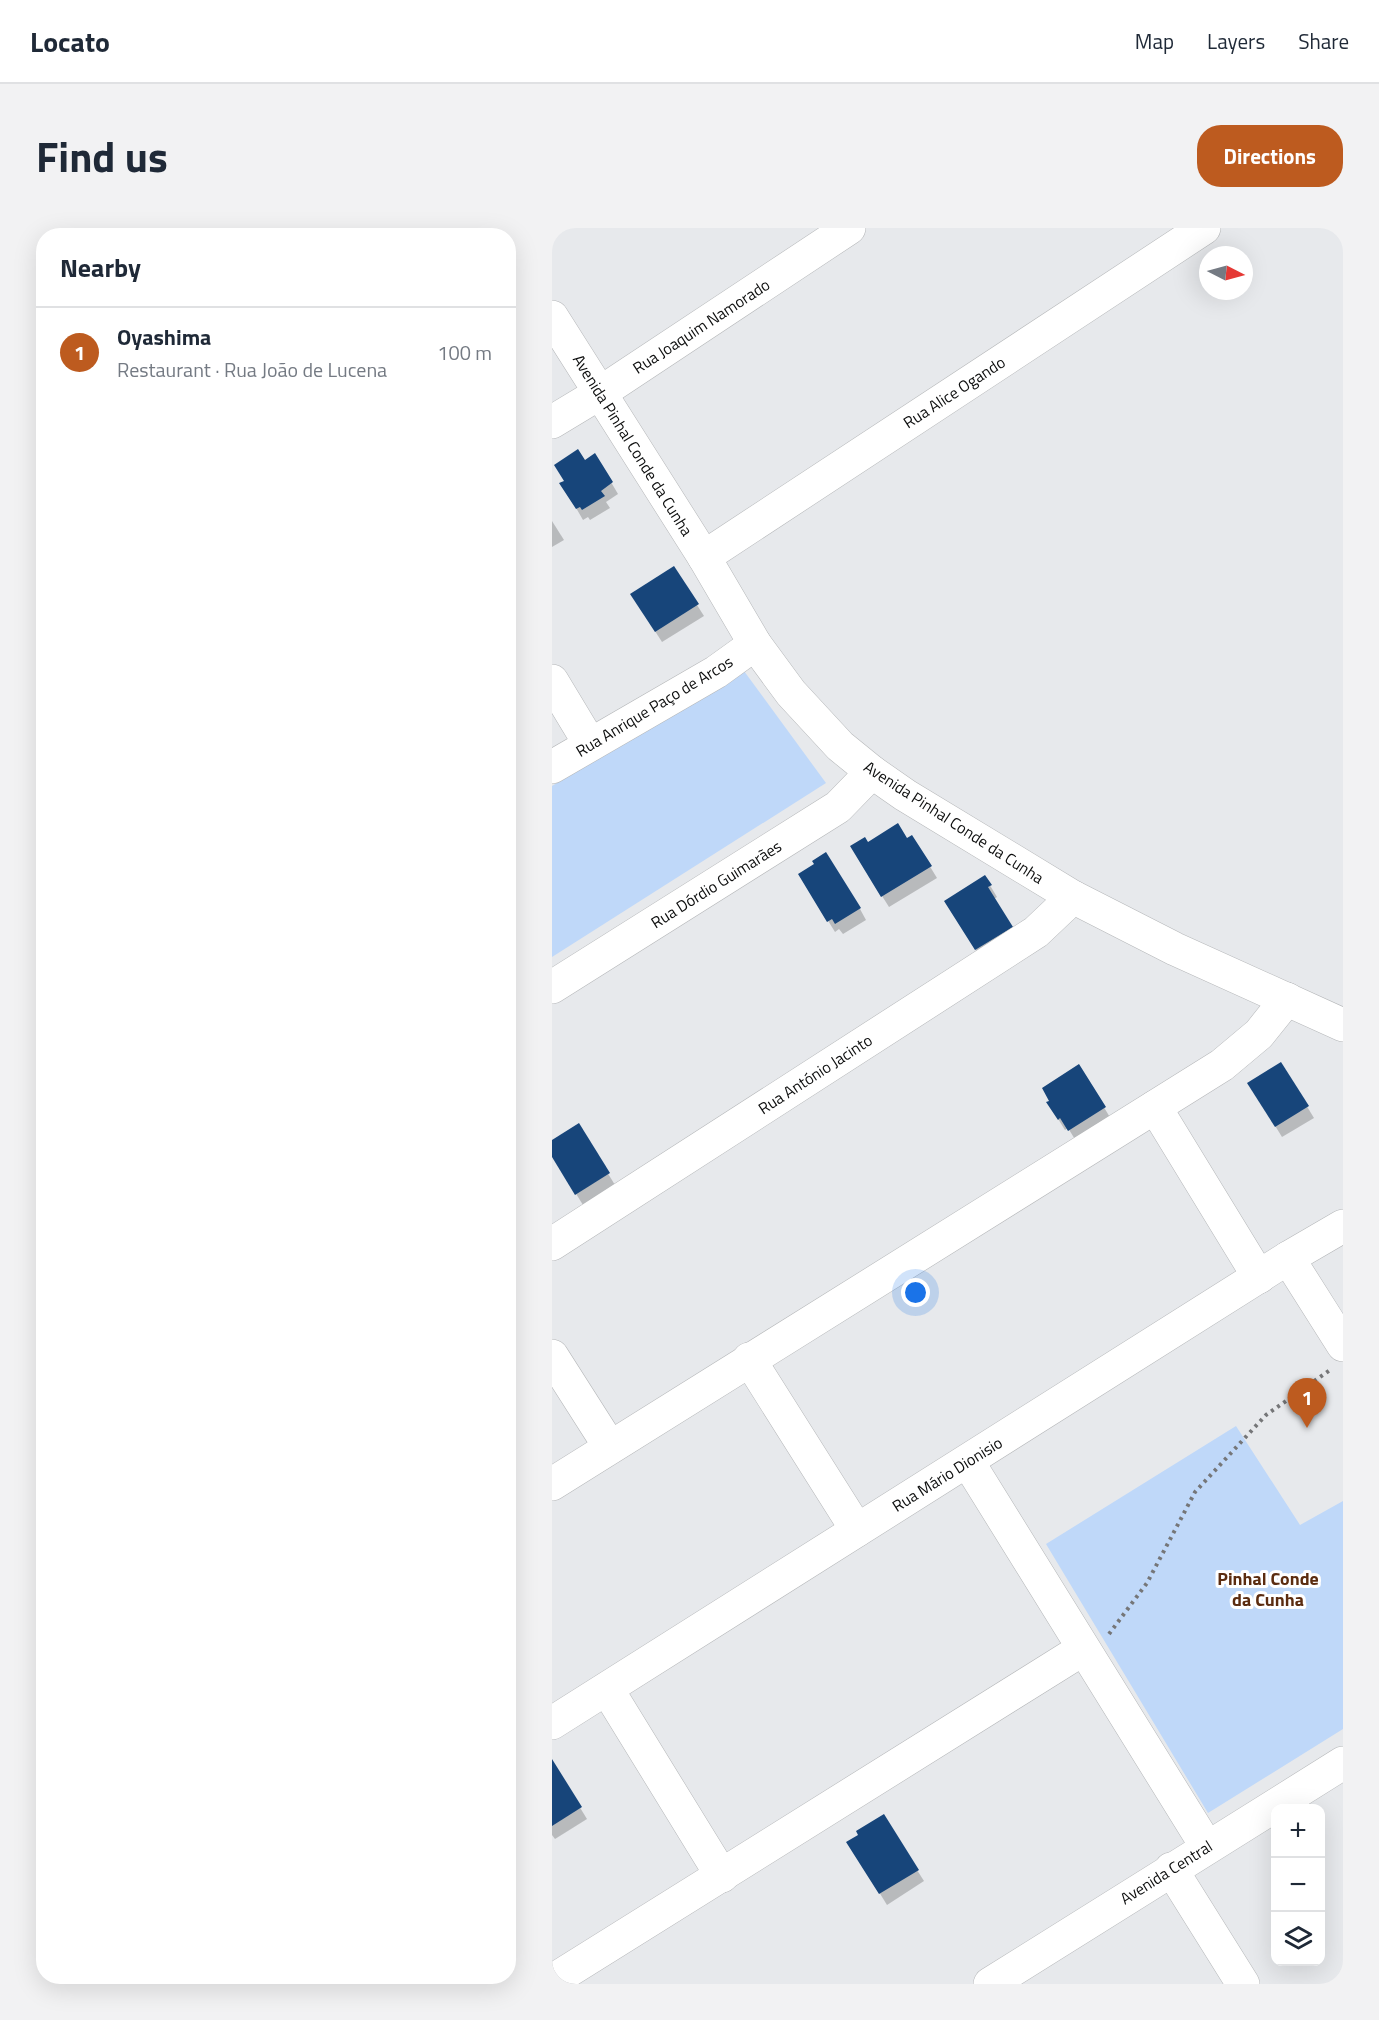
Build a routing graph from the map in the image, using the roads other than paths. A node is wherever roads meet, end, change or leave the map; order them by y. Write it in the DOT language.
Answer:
graph roads {
  1 [pos="849,228"];
  2 [pos="1204,228"];
  3 [pos="552,317"];
  4 [pos="600,393"];
  5 [pos="552,422"];
  6 [pos="705,557"];
  7 [pos="755,644"];
  8 [pos="552,681"];
  9 [pos="590,744"];
  10 [pos="552,767"];
  11 [pos="872,772"];
  12 [pos="1073,897"];
  13 [pos="552,987"];
  14 [pos="1287,999"];
  15 [pos="1343,1025"];
  16 [pos="1155,1107"];
  17 [pos="1343,1226"];
  18 [pos="552,1244"];
  19 [pos="1288,1258"];
  20 [pos="1259,1277"];
  21 [pos="552,1356"];
  22 [pos="1338,1356"];
  23 [pos="749,1359"];
  24 [pos="610,1447"];
  25 [pos="968,1462"];
  26 [pos="552,1484"];
  27 [pos="857,1530"];
  28 [pos="1087,1654"];
  29 [pos="607,1689"];
  30 [pos="552,1723"];
  31 [pos="1343,1763"];
  32 [pos="1207,1846"];
  33 [pos="1171,1869"];
  34 [pos="722,1876"];
  35 [pos="552,1981"];
  36 [pos="990,1984"];
  37 [pos="1243,1984"];
  1 -- 4 [label="street, Rua Joaquim Namorado"];
  2 -- 6 [label="street, Rua Alice Ogando"];
  3 -- 4 [label="street, Avenida Pinhal Conde da Cunha"];
  4 -- 5 [label="street, Rua Joaquim Namorado"];
  4 -- 6 [label="street, Avenida Pinhal Conde da Cunha"];
  6 -- 7 [label="street, Avenida Pinhal Conde da Cunha"];
  7 -- 9 [label="street, Rua Anrique Paço de Arcos"];
  7 -- 11 [label="street, Avenida Pinhal Conde da Cunha"];
  8 -- 9 [label="street"];
  9 -- 10 [label="street, Rua Anrique Paço de Arcos"];
  11 -- 12 [label="street, Avenida Pinhal Conde da Cunha"];
  11 -- 13 [label="street, Rua Dórdio Guimarães"];
  12 -- 14 [label="street, Avenida Pinhal Conde da Cunha"];
  12 -- 18 [label="street, Rua António Jacinto"];
  14 -- 15 [label="street, Avenida Pinhal Conde da Cunha"];
  14 -- 16 [label="street"];
  16 -- 20 [label="street"];
  16 -- 23 [label="street"];
  17 -- 19 [label="street, Rua Mário Dionisio"];
  19 -- 20 [label="street, Rua Mário Dionisio"];
  19 -- 22 [label="street"];
  20 -- 25 [label="street, Rua Mário Dionisio"];
  21 -- 24 [label="street"];
  23 -- 24 [label="street"];
  23 -- 27 [label="street"];
  24 -- 26 [label="street"];
  25 -- 27 [label="street, Rua Mário Dionisio"];
  25 -- 28 [label="street"];
  27 -- 29 [label="street, Rua Mário Dionisio"];
  28 -- 32 [label="street"];
  28 -- 34 [label="street"];
  29 -- 30 [label="street, Rua Mário Dionisio"];
  29 -- 34 [label="street"];
  31 -- 32 [label="street, Avenida Central"];
  32 -- 33 [label="street, Avenida Central"];
  33 -- 36 [label="street, Avenida Central"];
  33 -- 37 [label="street"];
  34 -- 35 [label="street"];
}
